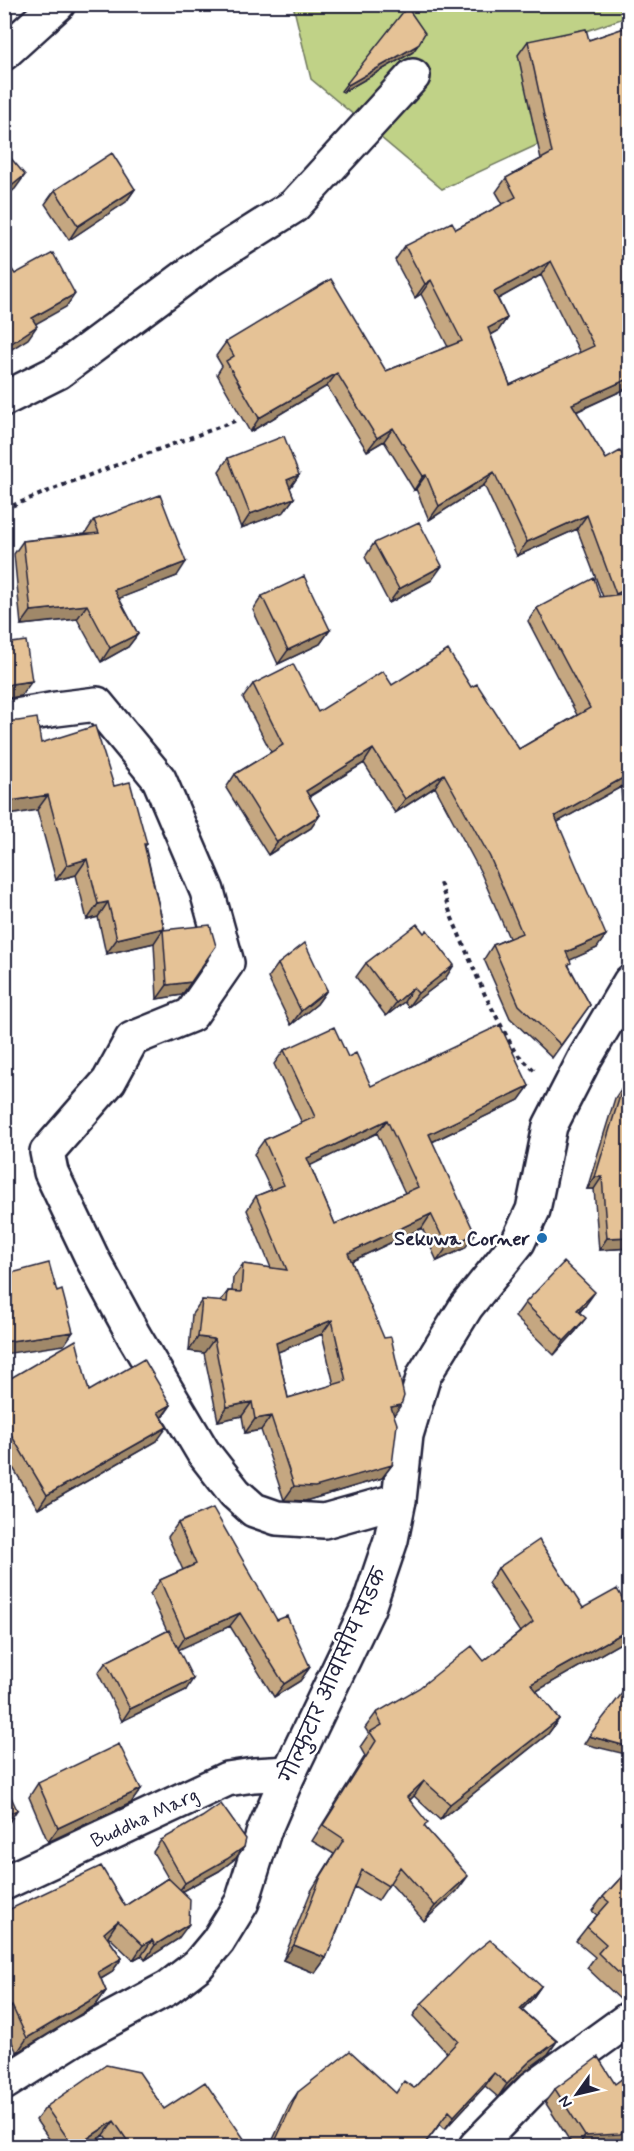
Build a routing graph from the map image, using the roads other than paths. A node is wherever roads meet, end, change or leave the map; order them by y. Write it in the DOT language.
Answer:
graph roads {
  1 [pos="58,4"];
  2 [pos="4,53"];
  3 [pos="413,76"];
  4 [pos="4,399"];
  5 [pos="4,718"];
  6 [pos="630,982"];
  7 [pos="399,1500"];
  8 [pos="289,1773"];
  9 [pos="4,1884"];
  10 [pos="630,2018"];
  11 [pos="7,2072"];
  12 [pos="476,2146"];
  1 -- 2 [label="street"];
  3 -- 4 [label="street"];
  5 -- 7 [label="street"];
  6 -- 7 [label="street, गोल्फुटार आवासीय सडक"];
  7 -- 8 [label="street, गोल्फुटार आवासीय सडक"];
  8 -- 9 [label="street, Buddha Marg"];
  8 -- 11 [label="street, गोल्फुटार आवासीय सडक"];
  10 -- 12 [label="street"];
}
